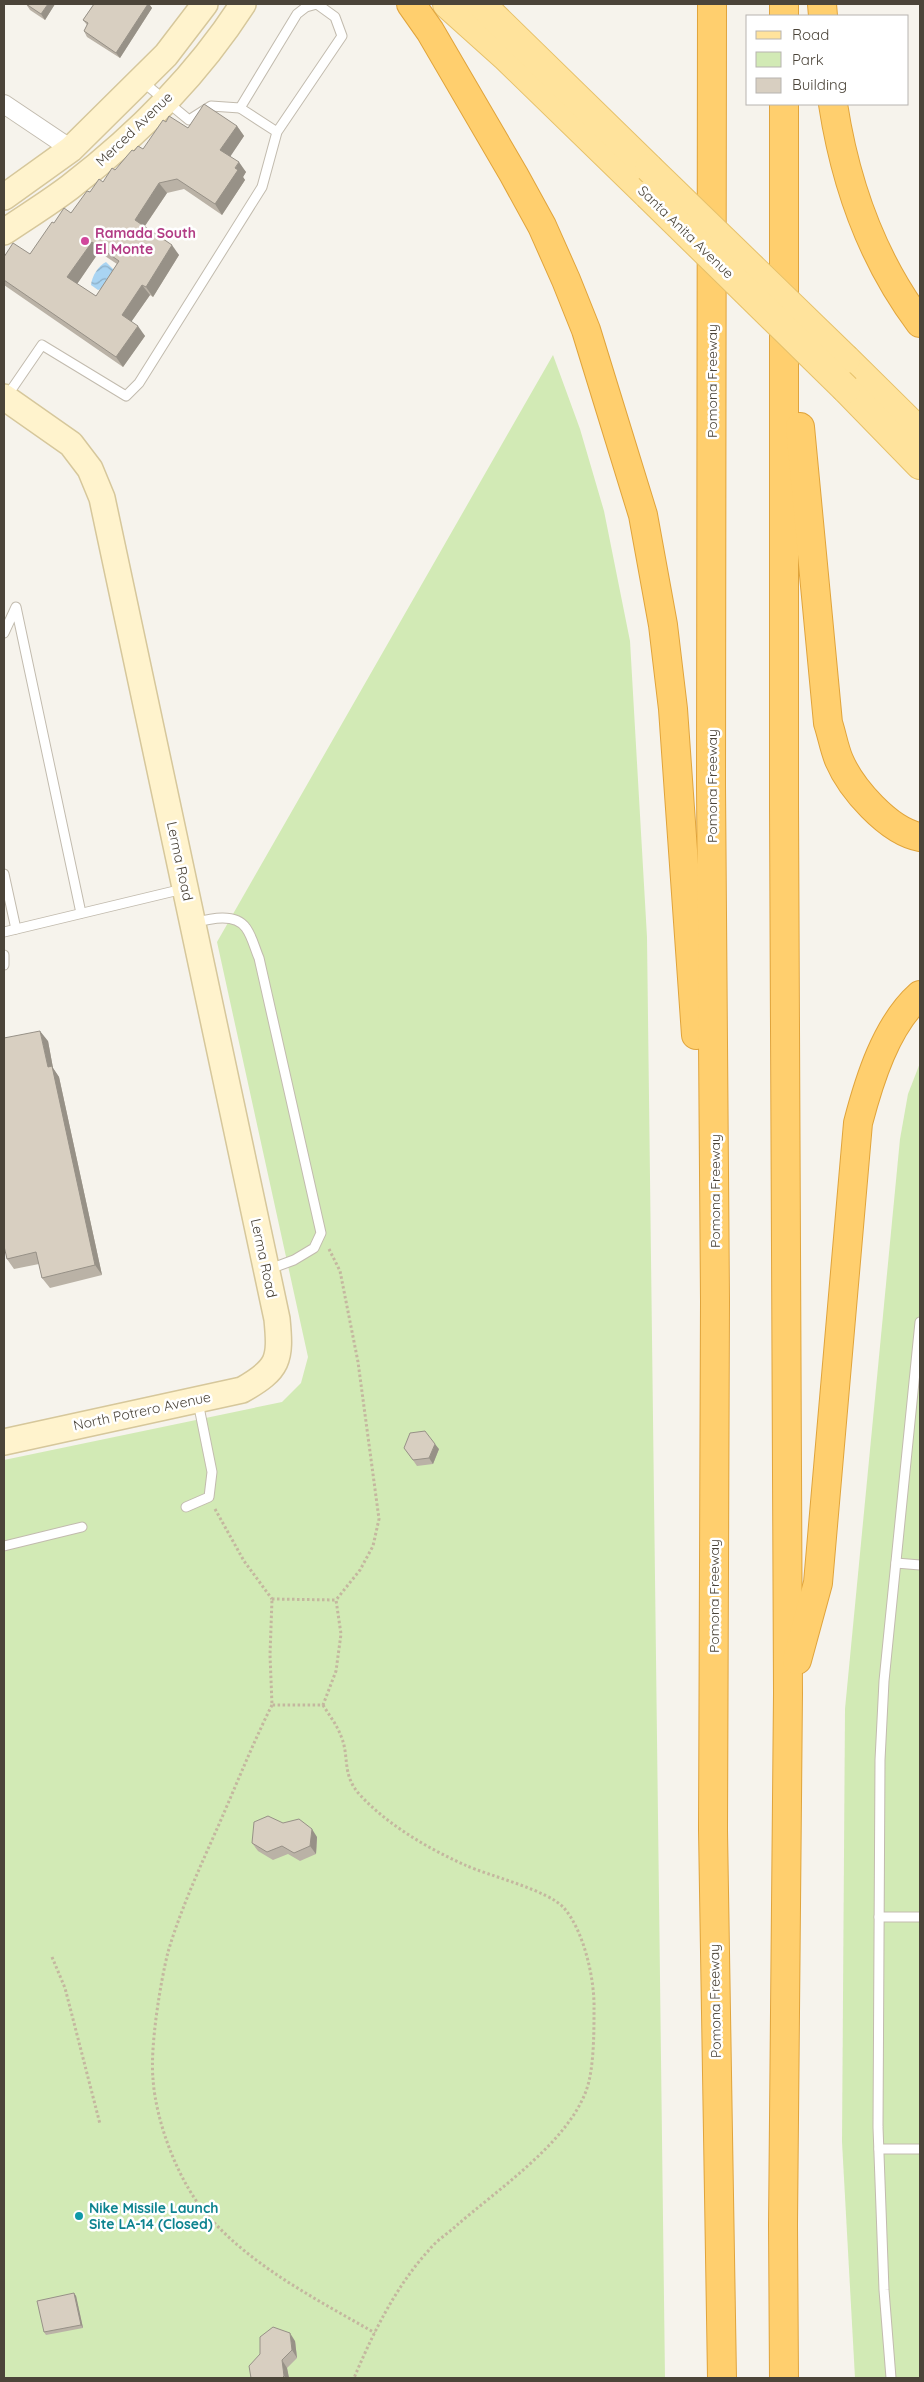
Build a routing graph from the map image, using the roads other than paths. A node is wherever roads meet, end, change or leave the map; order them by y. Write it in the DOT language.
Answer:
graph roads {
  1 [pos="243,4"];
  2 [pos="411,4"];
  3 [pos="447,4"];
  4 [pos="481,4"];
  5 [pos="692,4"];
  6 [pos="712,4"];
  7 [pos="202,5"];
  8 [pos="141,80"];
  9 [pos="165,101"];
  10 [pos="4,104"];
  11 [pos="784,105"];
  12 [pos="833,105"];
  13 [pos="240,108"];
  14 [pos="276,132"];
  15 [pos="71,149"];
  16 [pos="4,197"];
  17 [pos="712,220"];
  18 [pos="4,232"];
  19 [pos="784,264"];
  20 [pos="920,323"];
  21 [pos="5,398"];
  22 [pos="920,432"];
  23 [pos="920,465"];
  24 [pos="4,633"];
  25 [pos="920,837"];
  26 [pos="4,874"];
  27 [pos="186,888"];
  28 [pos="81,913"];
  29 [pos="193,923"];
  30 [pos="16,929"];
  31 [pos="4,932"];
  32 [pos="4,954"];
  33 [pos="4,965"];
  34 [pos="920,995"];
  35 [pos="267,1270"];
  36 [pos="715,1301"];
  37 [pos="920,1328"];
  38 [pos="274,1366"];
  39 [pos="198,1400"];
  40 [pos="4,1442"];
  41 [pos="186,1507"];
  42 [pos="82,1527"];
  43 [pos="4,1546"];
  44 [pos="896,1563"];
  45 [pos="920,1565"];
  46 [pos="788,1693"];
  47 [pos="879,1917"];
  48 [pos="920,1917"];
  49 [pos="879,2149"];
  50 [pos="920,2149"];
  51 [pos="722,2378"];
  52 [pos="784,2378"];
  53 [pos="891,2378"];
  1 -- 9 [label="street, Merced Avenue"];
  2 -- 36 [label="highway"];
  3 -- 23 [label="main road, Santa Anita Avenue, bridge"];
  4 -- 22 [label="main road, Santa Anita Avenue, bridge"];
  5 -- 17 [label="highway"];
  6 -- 17 [label="highway, Pomona Freeway"];
  7 -- 8 [label="street"];
  8 -- 9 [label="lane"];
  8 -- 15 [label="street"];
  9 -- 13 [label="lane"];
  9 -- 18 [label="street, Merced Avenue"];
  10 -- 15 [label="street"];
  11 -- 19 [label="highway"];
  12 -- 20 [label="highway"];
  13 -- 14 [label="lane"];
  13 -- 14 [label="lane"];
  14 -- 21 [label="lane"];
  15 -- 16 [label="street"];
  17 -- 36 [label="highway, Pomona Freeway"];
  19 -- 25 [label="highway"];
  19 -- 46 [label="highway"];
  21 -- 27 [label="street, Lerma Road"];
  24 -- 28 [label="lane"];
  26 -- 30 [label="lane"];
  27 -- 28 [label="lane"];
  27 -- 29 [label="street, Lerma Road"];
  28 -- 30 [label="lane"];
  29 -- 35 [label="street, Lerma Road"];
  29 -- 35 [label="lane"];
  30 -- 31 [label="lane"];
  32 -- 33 [label="lane"];
  34 -- 46 [label="highway"];
  35 -- 38 [label="street, Lerma Road"];
  36 -- 51 [label="highway, Pomona Freeway"];
  37 -- 44 [label="lane"];
  38 -- 39 [label="street, North Potrero Avenue"];
  39 -- 40 [label="street, North Potrero Avenue"];
  39 -- 41 [label="lane"];
  42 -- 43 [label="lane"];
  44 -- 45 [label="lane"];
  44 -- 47 [label="lane"];
  46 -- 52 [label="highway"];
  47 -- 48 [label="lane"];
  47 -- 49 [label="lane"];
  49 -- 50 [label="lane"];
  49 -- 53 [label="lane"];
}
